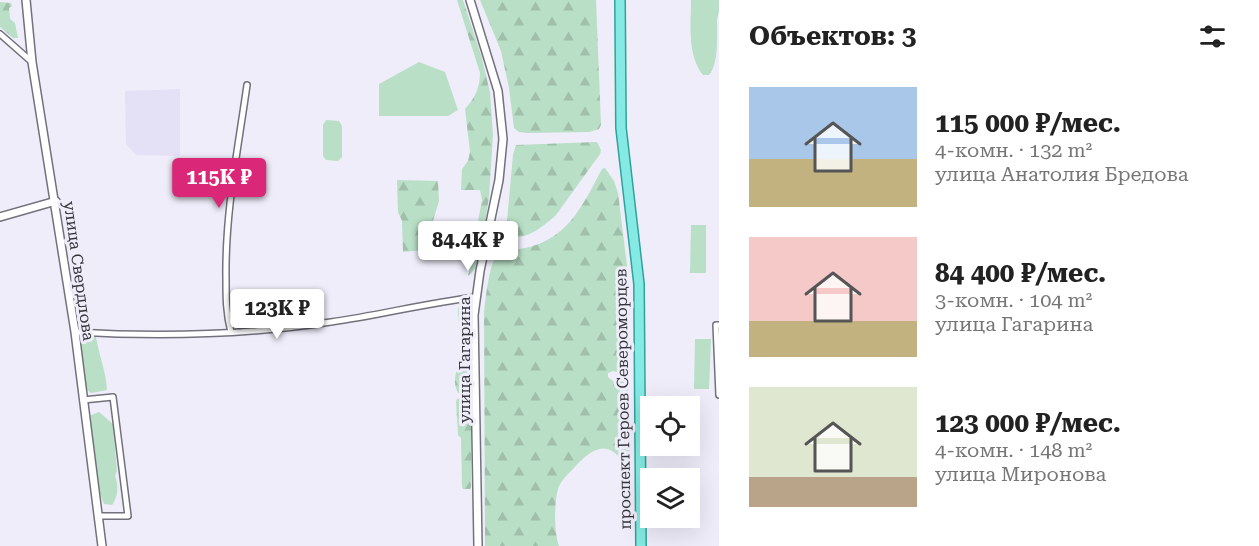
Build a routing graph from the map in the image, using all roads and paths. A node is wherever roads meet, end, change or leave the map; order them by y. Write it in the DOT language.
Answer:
graph roads {
  1 [pos="26,0"];
  2 [pos="470,0"];
  3 [pos="620,0"];
  4 [pos="0,34"];
  5 [pos="32,62"];
  6 [pos="247,85"];
  7 [pos="56,201"];
  8 [pos="0,217"];
  9 [pos="476,297"];
  10 [pos="719,325"];
  11 [pos="75,332"];
  12 [pos="231,332"];
  13 [pos="719,395"];
  14 [pos="83,400"];
  15 [pos="99,516"];
  16 [pos="102,546"];
  17 [pos="478,546"];
  18 [pos="641,546"];
  1 -- 5 [label="street, улица Свердлова"];
  2 -- 9 [label="street, улица Гагарина"];
  3 -- 18 [label="main road, проспект Героев Североморцев"];
  4 -- 5 [label="street"];
  5 -- 7 [label="street, улица Свердлова"];
  6 -- 12 [label="street"];
  7 -- 8 [label="street"];
  7 -- 11 [label="street, улица Свердлова"];
  9 -- 12 [label="street"];
  9 -- 17 [label="street, улица Гагарина"];
  10 -- 13 [label="street"];
  11 -- 12 [label="street"];
  11 -- 14 [label="street, улица Свердлова"];
  14 -- 15 [label="street, улица Свердлова"];
  14 -- 15 [label="street"];
  15 -- 16 [label="street, улица Свердлова"];
}
